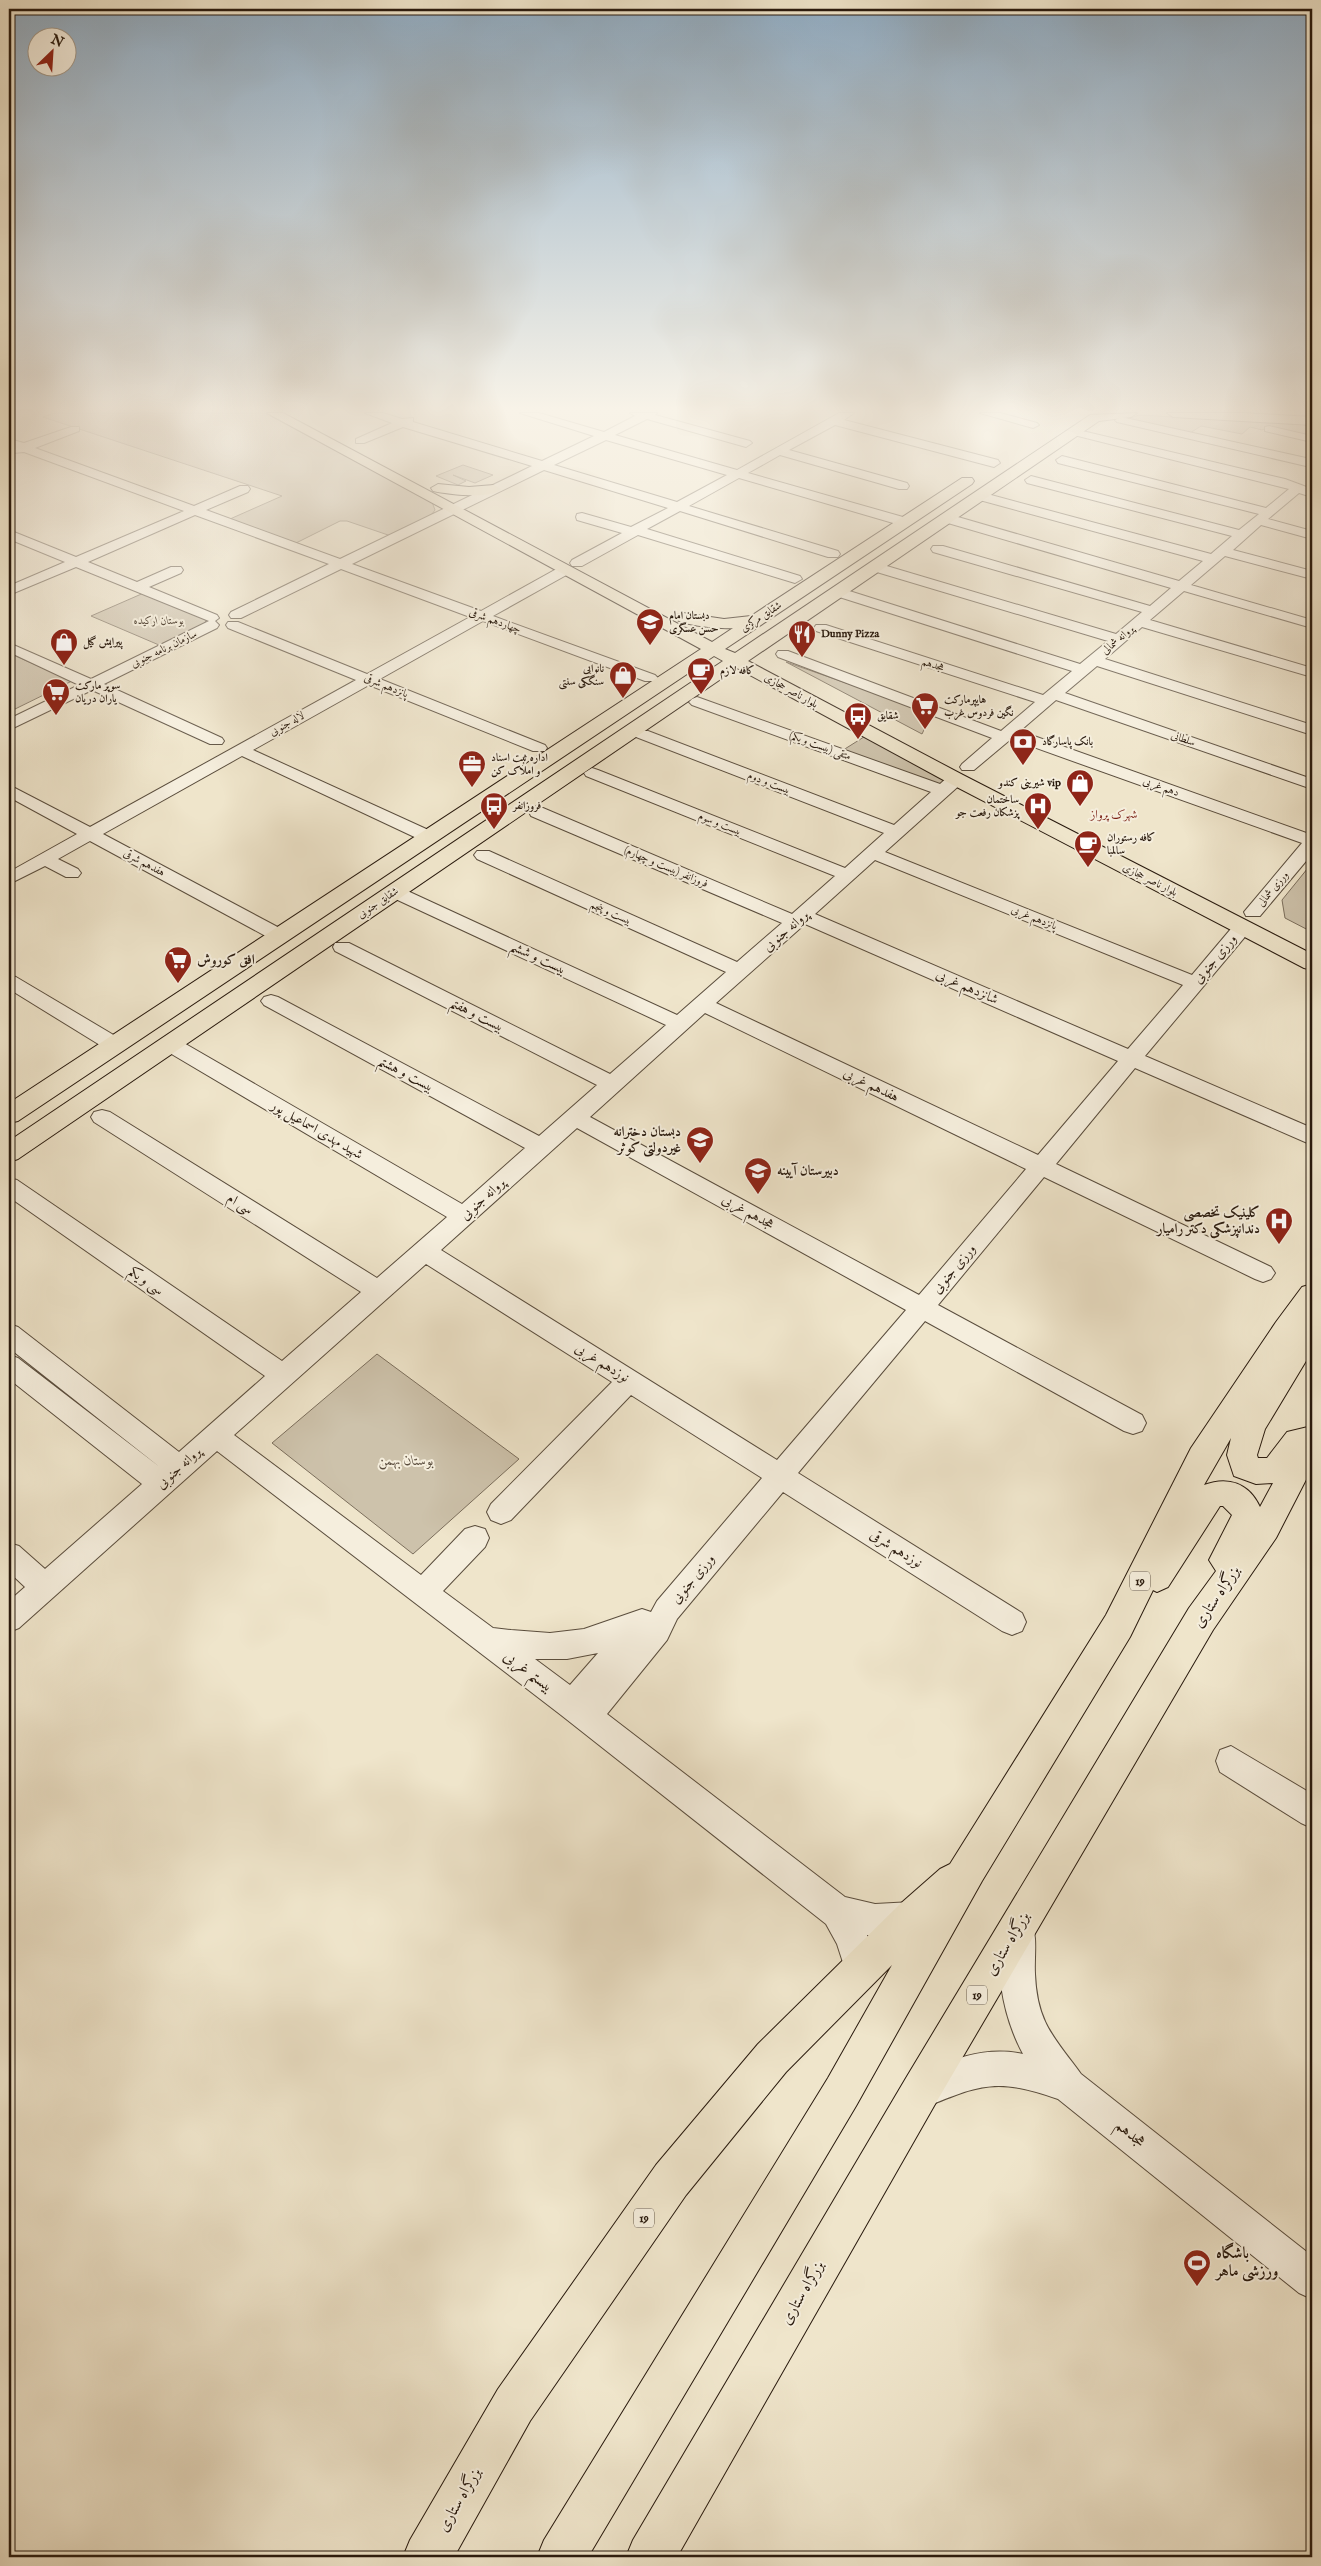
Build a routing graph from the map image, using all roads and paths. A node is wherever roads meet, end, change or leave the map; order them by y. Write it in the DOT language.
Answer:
graph roads {
  1 [pos="147,533"];
  2 [pos="252,533"];
  3 [pos="406,533"];
  4 [pos="509,533"];
  5 [pos="631,533"];
  6 [pos="640,533"];
  7 [pos="763,533"];
  8 [pos="889,533"];
  9 [pos="925,533"];
  10 [pos="997,533"];
  11 [pos="1128,533"];
  12 [pos="1233,533"];
  13 [pos="1245,533"];
  14 [pos="9,534"];
  15 [pos="1242,535"];
  16 [pos="938,549"];
  17 [pos="833,554"];
  18 [pos="1218,555"];
  19 [pos="79,562"];
  20 [pos="340,565"];
  21 [pos="571,566"];
  22 [pos="875,567"];
  23 [pos="176,570"];
  24 [pos="1312,575"];
  25 [pos="795,579"];
  26 [pos="1182,586"];
  27 [pos="138,587"];
  28 [pos="9,592"];
  29 [pos="838,592"];
  30 [pos="1152,611"];
  31 [pos="481,616"];
  32 [pos="235,620"];
  33 [pos="755,621"];
  34 [pos="212,622"];
  35 [pos="1140,622"];
  36 [pos="1312,624"];
  37 [pos="685,626"];
  38 [pos="821,628"];
  39 [pos="1118,640"];
  40 [pos="720,644"];
  41 [pos="9,647"];
  42 [pos="783,654"];
  43 [pos="742,657"];
  44 [pos="1089,665"];
  45 [pos="685,668"];
  46 [pos="1312,673"];
  47 [pos="650,678"];
  48 [pos="368,679"];
  49 [pos="92,684"];
  50 [pos="794,693"];
  51 [pos="698,694"];
  52 [pos="1050,698"];
  53 [pos="9,725"];
  54 [pos="1312,730"];
  55 [pos="642,734"];
  56 [pos="1007,735"];
  57 [pos="216,741"];
  58 [pos="539,748"];
  59 [pos="241,750"];
  60 [pos="592,772"];
  61 [pos="956,779"];
  62 [pos="1312,784"];
  63 [pos="9,790"];
  64 [pos="537,812"];
  65 [pos="897,832"];
  66 [pos="90,834"];
  67 [pos="429,837"];
  68 [pos="1312,842"];
  69 [pos="873,853"];
  70 [pos="483,855"];
  71 [pos="45,859"];
  72 [pos="72,873"];
  73 [pos="848,876"];
  74 [pos="9,879"];
  75 [pos="395,892"];
  76 [pos="799,919"];
  77 [pos="1248,920"];
  78 [pos="280,936"];
  79 [pos="1312,942"];
  80 [pos="342,947"];
  81 [pos="1312,963"];
  82 [pos="740,971"];
  83 [pos="9,982"];
  84 [pos="1196,983"];
  85 [pos="271,1001"];
  86 [pos="703,1004"];
  87 [pos="680,1024"];
  88 [pos="170,1044"];
  89 [pos="115,1045"];
  90 [pos="1131,1059"];
  91 [pos="613,1084"];
  92 [pos="9,1115"];
  93 [pos="102,1117"];
  94 [pos="575,1118"];
  95 [pos="1312,1137"];
  96 [pos="541,1147"];
  97 [pos="9,1153"];
  98 [pos="1040,1167"];
  99 [pos="9,1186"];
  100 [pos="464,1216"];
  101 [pos="424,1251"];
  102 [pos="1263,1273"];
  103 [pos="378,1292"];
  104 [pos="1312,1295"];
  105 [pos="922,1307"];
  106 [pos="1312,1309"];
  107 [pos="9,1334"];
  108 [pos="9,1365"];
  109 [pos="284,1376"];
  110 [pos="630,1380"];
  111 [pos="1312,1422"];
  112 [pos="1133,1423"];
  113 [pos="216,1436"];
  114 [pos="1312,1438"];
  115 [pos="171,1476"];
  116 [pos="780,1476"];
  117 [pos="501,1512"];
  118 [pos="475,1538"];
  119 [pos="9,1555"];
  120 [pos="46,1587"];
  121 [pos="423,1592"];
  122 [pos="654,1616"];
  123 [pos="9,1619"];
  124 [pos="1201,1619"];
  125 [pos="1012,1622"];
  126 [pos="1118,1626"];
  127 [pos="488,1641"];
  128 [pos="579,1711"];
  129 [pos="1231,1761"];
  130 [pos="1312,1812"];
  131 [pos="969,1868"];
  132 [pos="838,1912"];
  133 [pos="912,1918"];
  134 [pos="1019,1924"];
  135 [pos="861,1969"];
  136 [pos="1069,2086"];
  137 [pos="920,2092"];
  138 [pos="1312,2280"];
  139 [pos="427,2557"];
  140 [pos="561,2557"];
  141 [pos="650,2557"];
  1 -- 19 [label="street"];
  2 -- 20 [label="street, چهاردهم شرقی"];
  3 -- 20 [label="street"];
  4 -- 21 [label="main road, بلوار ناصر حجازی"];
  5 -- 21 [label="street, لاله جنوبی"];
  6 -- 25 [label="street"];
  7 -- 17 [label="street"];
  8 -- 33 [label="main road, شقایق مرکزی"];
  9 -- 22 [label="main road, شقایق مرکزی"];
  10 -- 26 [label="street"];
  11 -- 18 [label="street"];
  12 -- 15 [label="street"];
  13 -- 15 [label="street, پروانه شمالی"];
  14 -- 19 [label="street"];
  15 -- 18 [label="street, پروانه شمالی"];
  16 -- 30 [label="street"];
  18 -- 24 [label="street"];
  18 -- 26 [label="street, پروانه شمالی"];
  19 -- 27 [label="street"];
  19 -- 28 [label="street"];
  20 -- 31 [label="street, چهاردهم شرقی"];
  20 -- 32 [label="street"];
  21 -- 31 [label="street, لاله جنوبی"];
  21 -- 37 [label="main road, بلوار ناصر حجازی"];
  22 -- 29 [label="main road, شقایق مرکزی"];
  22 -- 39 [label="street"];
  23 -- 27 [label="street"];
  26 -- 30 [label="street, پروانه شمالی"];
  26 -- 36 [label="street"];
  27 -- 34 [label="street"];
  29 -- 43 [label="main road, شقایق مرکزی"];
  29 -- 44 [label="street"];
  30 -- 35 [label="street, پروانه شمالی"];
  31 -- 47 [label="street, چهاردهم شرقی"];
  31 -- 48 [label="street, لاله جنوبی"];
  32 -- 34 [label="street"];
  32 -- 48 [label="street, پانزدهم شرقی"];
  33 -- 37 [label="main road"];
  33 -- 40 [label="main road, شقایق مرکزی"];
  34 -- 49 [label="street, سازمان برنامه جنوبی"];
  35 -- 39 [label="street, پروانه شمالی"];
  35 -- 46 [label="street"];
  37 -- 40 [label="main road, بلوار ناصر حجازی"];
  37 -- 45 [label="main road"];
  38 -- 52 [label="street, هجدهم"];
  39 -- 44 [label="street, پروانه شمالی"];
  40 -- 43 [label="main road, بلوار ناصر حجازی"];
  40 -- 45 [label="main road, شقایق جنوبی"];
  41 -- 49 [label="street"];
  42 -- 56 [label="street, دهم غربی"];
  43 -- 50 [label="main road, بلوار ناصر حجازی"];
  43 -- 51 [label="main road, شقایق جنوبی"];
  43 -- 61 [label="main road, بلوار ناصر حجازی"];
  44 -- 52 [label="street, پروانه شمالی"];
  44 -- 54 [label="street"];
  45 -- 67 [label="main road, شقایق جنوبی"];
  48 -- 58 [label="street, پانزدهم شرقی"];
  48 -- 59 [label="street, لاله جنوبی"];
  49 -- 53 [label="street, سازمان برنامه جنوبی"];
  49 -- 57 [label="street"];
  50 -- 51 [label="main road"];
  50 -- 61 [label="main road, بلوار ناصر حجازی"];
  51 -- 61 [label="street, متقی (بیست و یکم)"];
  51 -- 75 [label="main road, شقایق جنوبی"];
  52 -- 56 [label="street, پروانه شمالی"];
  52 -- 62 [label="street, سلطانی"];
  55 -- 65 [label="street, بیست و دوم"];
  56 -- 61 [label="street, پروانه شمالی"];
  56 -- 68 [label="street, دهم غربی"];
  59 -- 66 [label="street, لاله جنوبی"];
  59 -- 67 [label="street"];
  60 -- 73 [label="street, بیست و سوم"];
  61 -- 65 [label="street, پروانه جنوبی"];
  61 -- 77 [label="main road, بلوار ناصر حجازی"];
  63 -- 66 [label="street, هفدهم شرقی"];
  64 -- 76 [label="street, فروزانفر (بیست و چهارم)"];
  65 -- 69 [label="street, پروانه جنوبی"];
  66 -- 71 [label="street, لاله جنوبی"];
  66 -- 78 [label="street, هفدهم شرقی"];
  67 -- 78 [label="main road, شقایق جنوبی"];
  68 -- 77 [label="street, ورزی شمالی"];
  69 -- 73 [label="street, پروانه جنوبی"];
  69 -- 84 [label="street, پانزدهم غربی"];
  70 -- 82 [label="street, بیست و پنجم"];
  71 -- 72 [label="street"];
  71 -- 74 [label="street, لاله جنوبی"];
  73 -- 76 [label="street, پروانه جنوبی"];
  75 -- 87 [label="street, بیست و ششم"];
  75 -- 88 [label="main road, شقایق جنوبی"];
  76 -- 82 [label="street, پروانه جنوبی"];
  76 -- 90 [label="street, شانزدهم غربی"];
  77 -- 79 [label="main road, بلوار ناصر حجازی"];
  77 -- 81 [label="main road, بلوار ناصر حجازی"];
  77 -- 84 [label="street, ورزی جنوبی"];
  78 -- 89 [label="main road, شقایق جنوبی"];
  80 -- 91 [label="street, بیست و هفتم"];
  82 -- 86 [label="street, پروانه جنوبی"];
  83 -- 89 [label="street"];
  84 -- 90 [label="street, ورزی جنوبی"];
  85 -- 96 [label="street, بیست و هشتم"];
  86 -- 87 [label="street, پروانه جنوبی"];
  86 -- 98 [label="street, هفدهم غربی"];
  87 -- 91 [label="street, پروانه جنوبی"];
  88 -- 97 [label="main road, شقایق جنوبی"];
  88 -- 100 [label="street, شهید مهدی اسماعیل پور"];
  89 -- 92 [label="main road, شقایق جنوبی"];
  90 -- 95 [label="street, شانزدهم غربی"];
  90 -- 98 [label="street, ورزی جنوبی"];
  91 -- 94 [label="street, پروانه جنوبی"];
  93 -- 103 [label="street, سی ام"];
  94 -- 96 [label="street, پروانه جنوبی"];
  94 -- 105 [label="street, هجدهم غربی"];
  96 -- 100 [label="street, پروانه جنوبی"];
  98 -- 102 [label="street"];
  98 -- 105 [label="street, ورزی جنوبی"];
  99 -- 109 [label="street, سی و یکم"];
  100 -- 101 [label="street, پروانه جنوبی"];
  101 -- 103 [label="street, پروانه جنوبی"];
  101 -- 110 [label="street, نوزدهم غربی"];
  103 -- 109 [label="street, پروانه جنوبی"];
  104 -- 126 [label="main road, بزرگراه ستاری / 19"];
  105 -- 112 [label="street, هجدهم غربی"];
  105 -- 116 [label="street, ورزی جنوبی"];
  106 -- 111 [label="main road"];
  107 -- 115 [label="street"];
  108 -- 115 [label="street"];
  109 -- 113 [label="street, پروانه جنوبی"];
  110 -- 116 [label="street, نوزدهم غربی"];
  110 -- 117 [label="street"];
  113 -- 115 [label="street, پروانه جنوبی"];
  113 -- 121 [label="street, بیستم غربی"];
  114 -- 124 [label="main road, بزرگراه ستاری / 19"];
  115 -- 120 [label="street, پروانه جنوبی"];
  116 -- 122 [label="street, ورزی جنوبی"];
  116 -- 125 [label="street, نوزدهم شرقی"];
  118 -- 121 [label="street"];
  119 -- 120 [label="street"];
  120 -- 123 [label="street, پروانه جنوبی"];
  121 -- 127 [label="street, بیستم غربی"];
  122 -- 127 [label="street"];
  122 -- 128 [label="street, ورزی جنوبی"];
  124 -- 126 [label="main road"];
  124 -- 134 [label="main road, بزرگراه ستاری / 19"];
  126 -- 131 [label="main road, بزرگراه ستاری / 19"];
  127 -- 128 [label="street, بیستم غربی"];
  128 -- 132 [label="street, بیستم غربی"];
  129 -- 130 [label="street"];
  131 -- 133 [label="main road, بزرگراه ستاری / 19"];
  131 -- 140 [label="main road, بزرگراه ستاری / 19"];
  132 -- 133 [label="street"];
  132 -- 135 [label="street"];
  133 -- 135 [label="main road, بزرگراه ستاری / 19"];
  134 -- 136 [label="street"];
  134 -- 137 [label="main road, بزرگراه ستاری / 19"];
  135 -- 139 [label="main road, بزرگراه ستاری / 19"];
  136 -- 137 [label="street, هجدهم"];
  136 -- 138 [label="street, هجدهم"];
  137 -- 141 [label="main road, بزرگراه ستاری / 19"];
}
